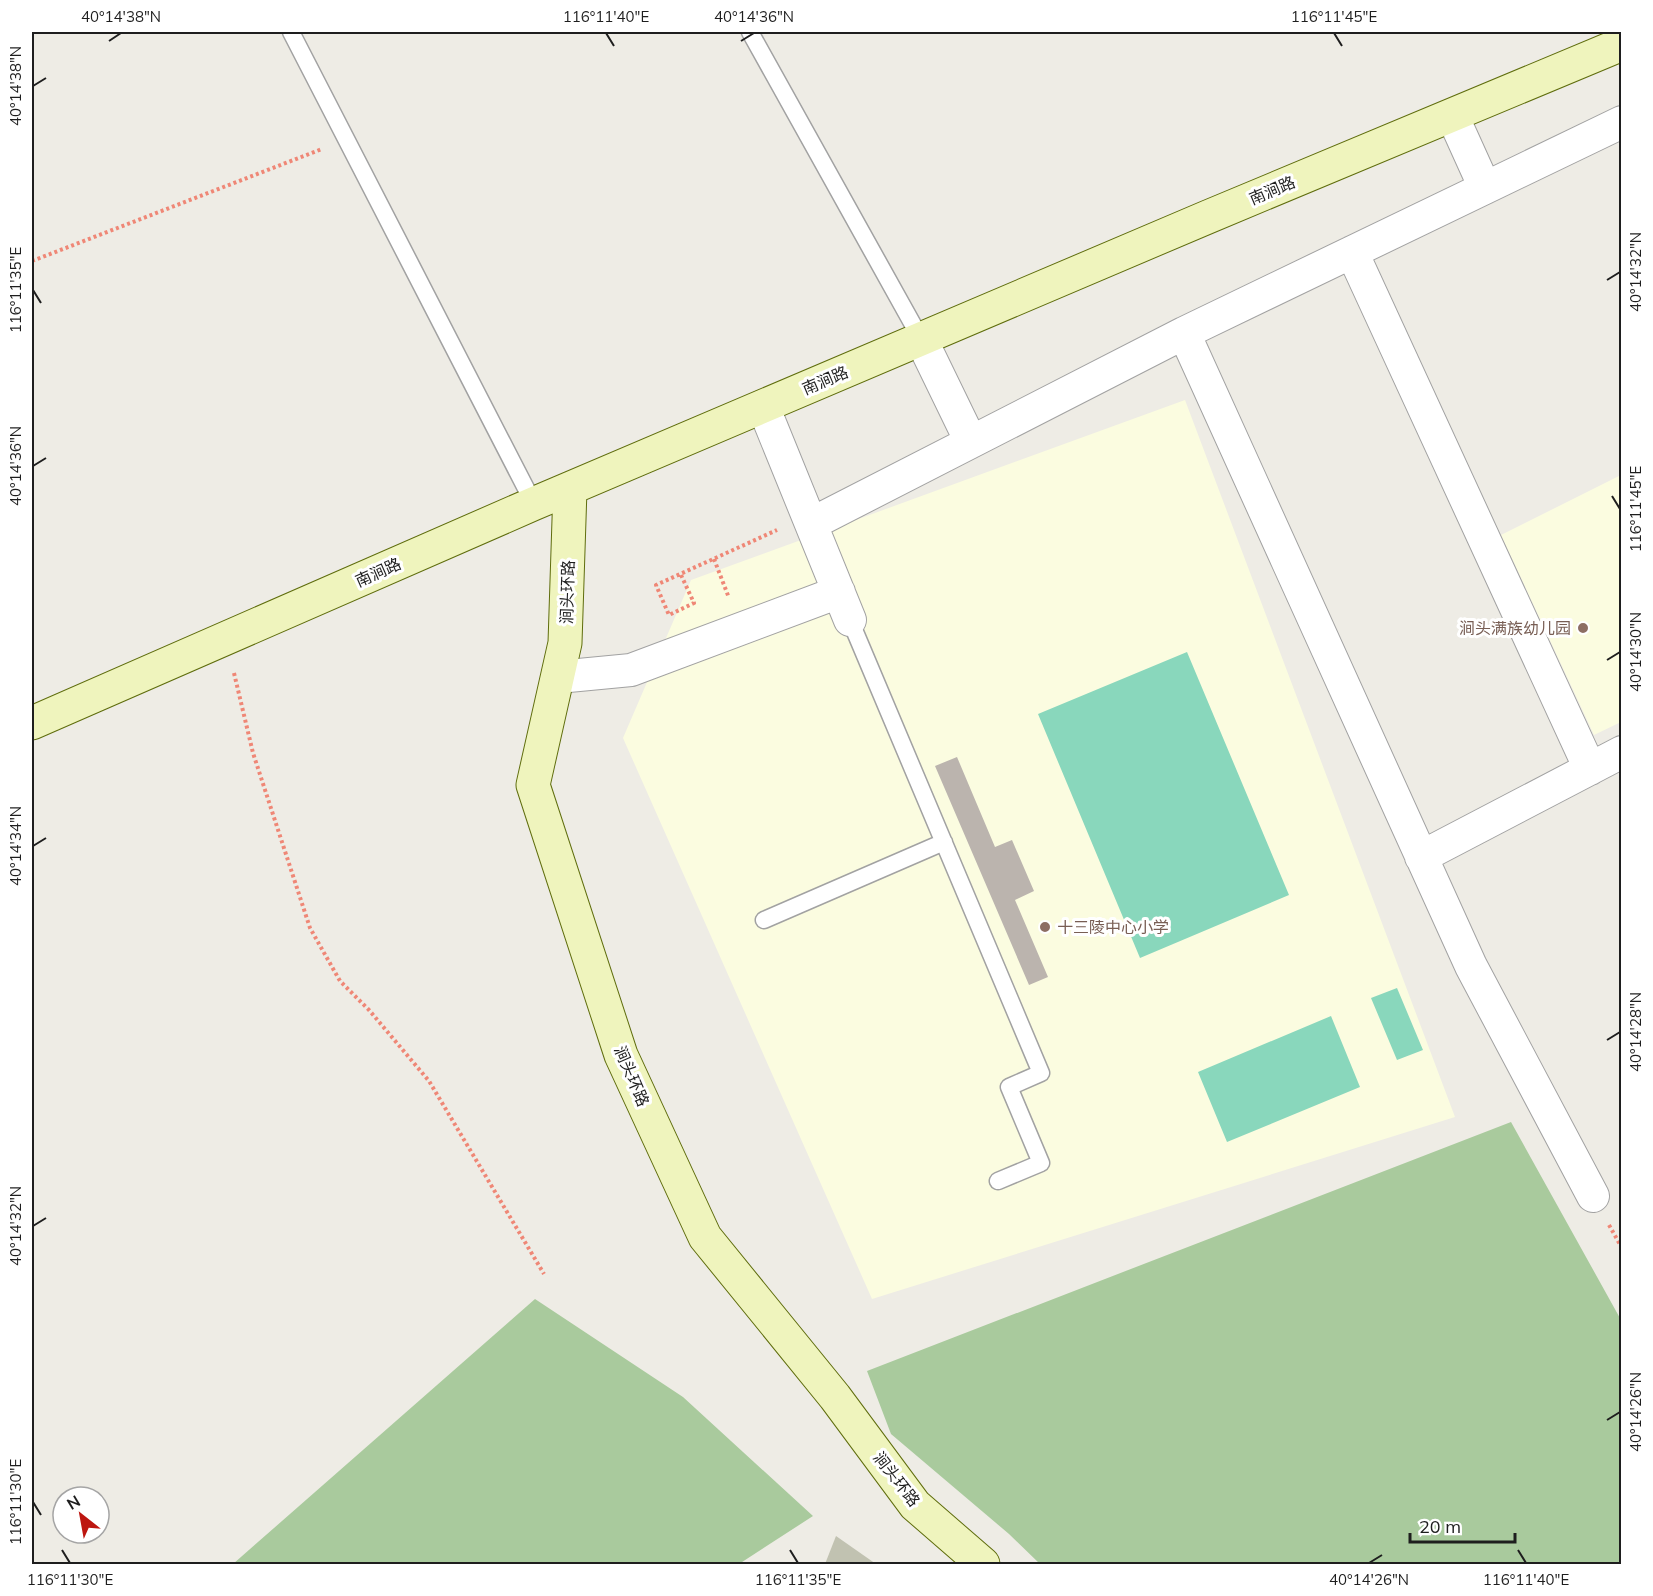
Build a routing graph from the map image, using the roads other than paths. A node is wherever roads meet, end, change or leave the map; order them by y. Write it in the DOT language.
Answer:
graph roads {
  1 [pos="291,32"];
  2 [pos="750,32"];
  3 [pos="1622,44"];
  4 [pos="1452,115"];
  5 [pos="1622,122"];
  6 [pos="1485,188"];
  7 [pos="1352,252"];
  8 [pos="1184,333"];
  9 [pos="921,339"];
  10 [pos="763,406"];
  11 [pos="971,442"];
  12 [pos="570,489"];
  13 [pos="534,504"];
  14 [pos="809,520"];
  15 [pos="845,606"];
  16 [pos="558,677"];
  17 [pos="32,723"];
  18 [pos="1622,752"];
  19 [pos="1590,769"];
  20 [pos="944,842"];
  21 [pos="1421,857"];
  22 [pos="764,920"];
  23 [pos="998,1181"];
  24 [pos="1593,1196"];
  25 [pos="983,1564"];
  1 -- 13 [label="lane"];
  2 -- 9 [label="lane"];
  3 -- 4 [label="main road, 南涧路"];
  4 -- 6 [label="street"];
  4 -- 9 [label="main road, 南涧路"];
  5 -- 6 [label="street"];
  6 -- 7 [label="street"];
  7 -- 8 [label="street"];
  7 -- 19 [label="street"];
  8 -- 11 [label="street"];
  8 -- 21 [label="street"];
  9 -- 10 [label="main road, 南涧路"];
  9 -- 11 [label="street"];
  10 -- 12 [label="main road, 南涧路"];
  10 -- 14 [label="street"];
  11 -- 14 [label="street"];
  12 -- 13 [label="main road, 南涧路"];
  12 -- 16 [label="main road, 涧头环路"];
  13 -- 17 [label="main road, 南涧路"];
  14 -- 15 [label="street"];
  15 -- 16 [label="street"];
  15 -- 20 [label="lane"];
  16 -- 25 [label="main road, 涧头环路"];
  18 -- 19 [label="street"];
  19 -- 21 [label="street"];
  20 -- 22 [label="lane"];
  20 -- 23 [label="lane"];
  21 -- 24 [label="street"];
}
